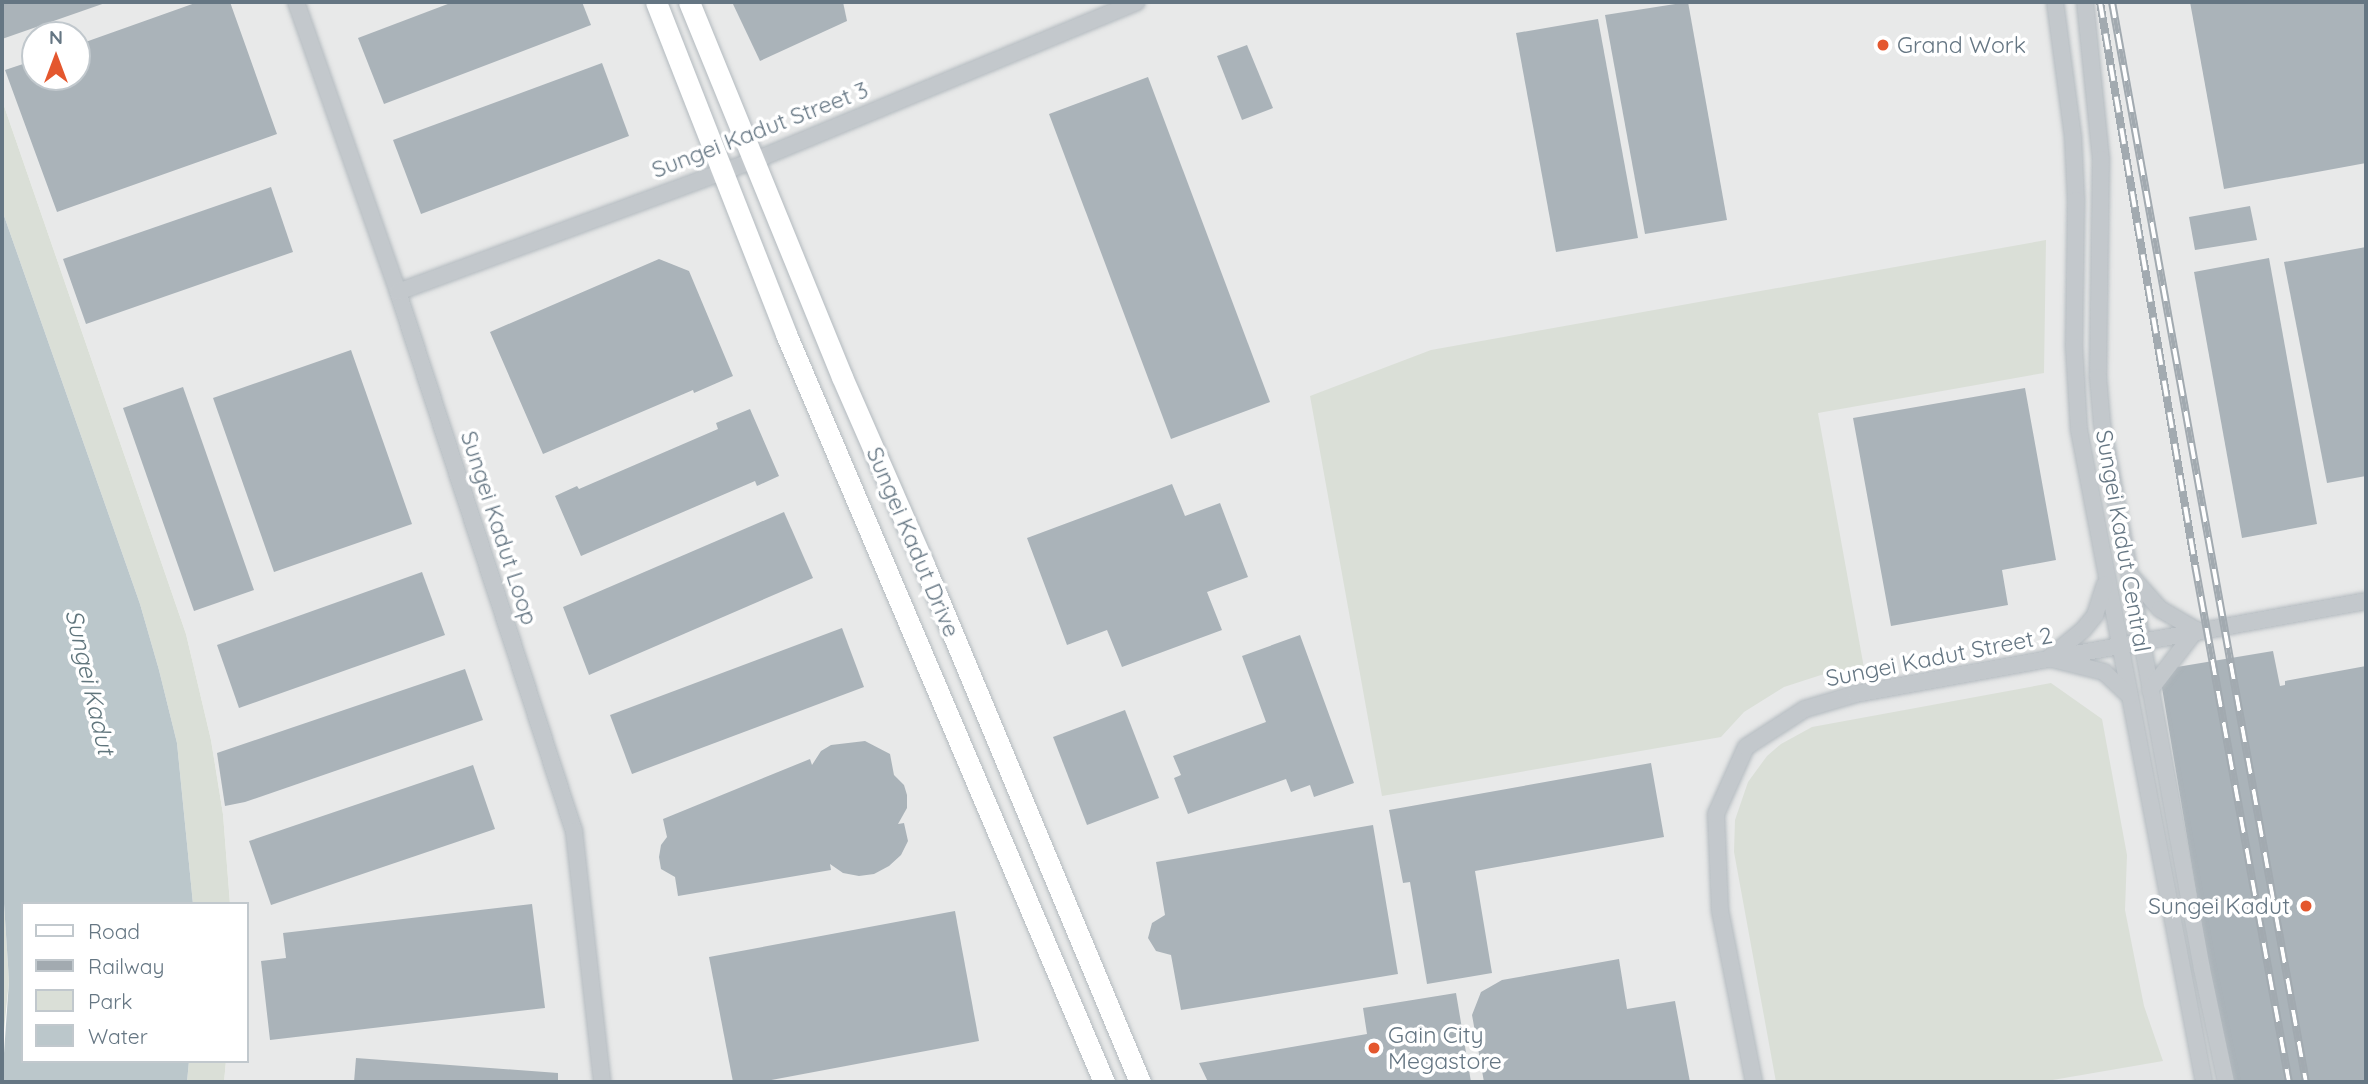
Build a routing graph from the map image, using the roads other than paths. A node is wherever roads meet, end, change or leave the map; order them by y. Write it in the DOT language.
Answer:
graph roads {
  1 [pos="296,2"];
  2 [pos="656,2"];
  3 [pos="689,2"];
  4 [pos="1136,2"];
  5 [pos="2055,2"];
  6 [pos="2085,2"];
  7 [pos="752,161"];
  8 [pos="724,172"];
  9 [pos="398,292"];
  10 [pos="2130,575"];
  11 [pos="2105,583"];
  12 [pos="2366,601"];
  13 [pos="2196,630"];
  14 [pos="2140,640"];
  15 [pos="2118,644"];
  16 [pos="2048,658"];
  17 [pos="2150,690"];
  18 [pos="2130,695"];
  19 [pos="602,1082"];
  20 [pos="1104,1082"];
  21 [pos="1140,1082"];
  22 [pos="1754,1082"];
  23 [pos="2204,1082"];
  24 [pos="2227,1082"];
  1 -- 9 [label="street, Sungei Kadut Loop"];
  2 -- 8 [label="main road, Sungei Kadut Drive"];
  3 -- 7 [label="main road, Sungei Kadut Drive"];
  4 -- 7 [label="street, Sungei Kadut Street 3"];
  5 -- 11 [label="street, Sungei Kadut Central"];
  6 -- 10 [label="street, Sungei Kadut Central"];
  7 -- 8 [label="street, Sungei Kadut Street 3"];
  7 -- 21 [label="main road, Sungei Kadut Drive"];
  8 -- 9 [label="street, Sungei Kadut Street 3"];
  8 -- 20 [label="main road, Sungei Kadut Drive"];
  9 -- 19 [label="street, Sungei Kadut Loop"];
  10 -- 13 [label="street"];
  10 -- 14 [label="street, Sungei Kadut Central"];
  11 -- 15 [label="street, Sungei Kadut Central"];
  11 -- 16 [label="street"];
  12 -- 13 [label="street, Sungei Kadut Street 2"];
  13 -- 14 [label="street, Sungei Kadut Street 2"];
  13 -- 17 [label="street"];
  14 -- 15 [label="street, Sungei Kadut Street 2"];
  14 -- 17 [label="street, Sungei Kadut Central"];
  15 -- 16 [label="street, Sungei Kadut Street 2"];
  15 -- 18 [label="street, Sungei Kadut Central"];
  16 -- 18 [label="street"];
  16 -- 22 [label="street, Sungei Kadut Street 2"];
  17 -- 24 [label="street, Sungei Kadut Central"];
  18 -- 23 [label="street, Sungei Kadut Central"];
}
